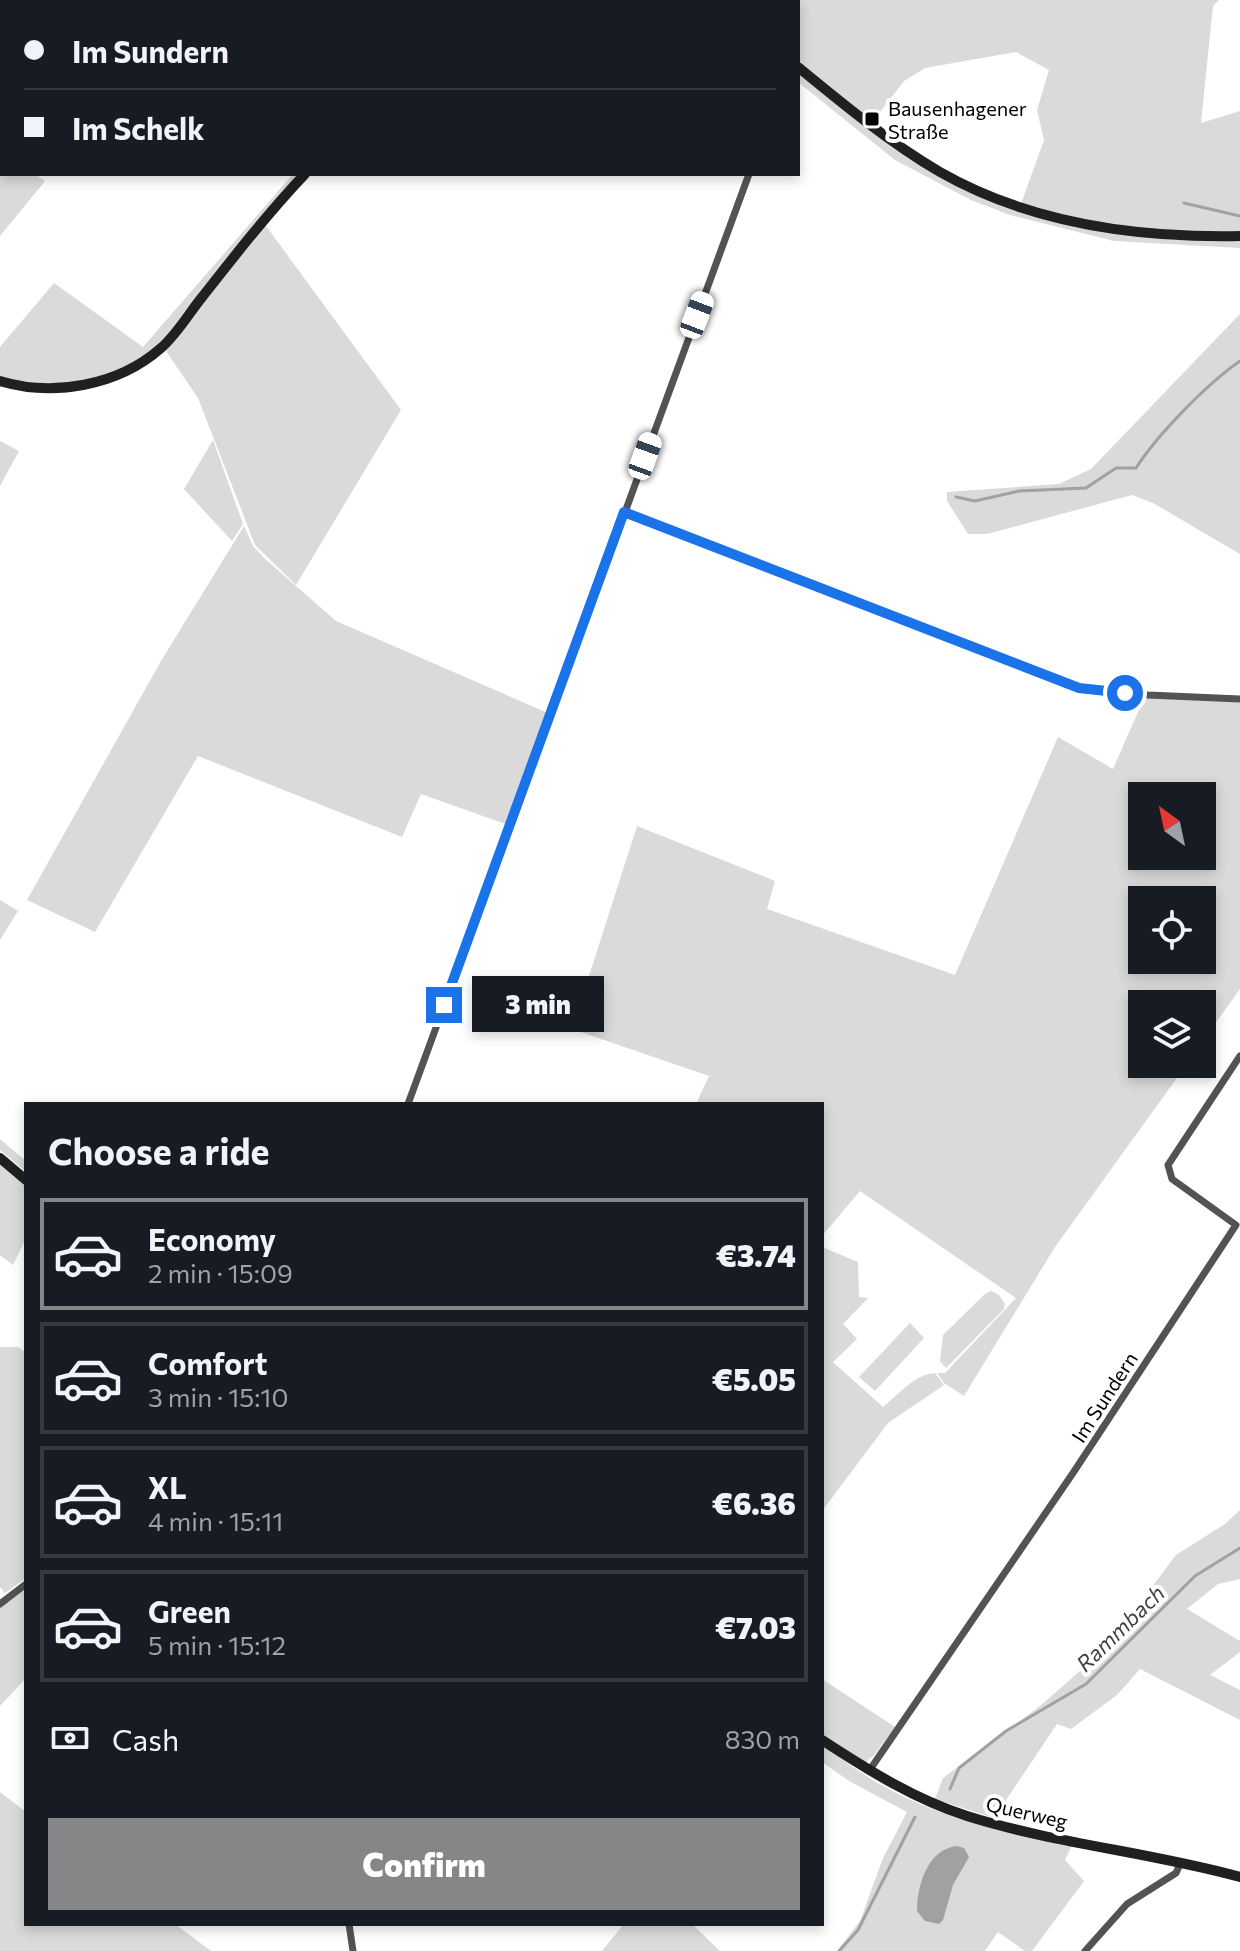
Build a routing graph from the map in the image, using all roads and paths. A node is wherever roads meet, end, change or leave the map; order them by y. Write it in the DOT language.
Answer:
graph roads {
  1 [pos="800,69"];
  2 [pos="303,176"];
  3 [pos="748,176"];
  4 [pos="1240,236"];
  5 [pos="0,381"];
  6 [pos="624,512"];
  7 [pos="1240,699"];
  8 [pos="1240,1056"];
  9 [pos="409,1102"];
  10 [pos="0,1158"];
  11 [pos="24,1178"];
  12 [pos="24,1586"];
  13 [pos="0,1604"];
  14 [pos="824,1741"];
  15 [pos="869,1771"];
  16 [pos="1181,1862"];
  17 [pos="1240,1877"];
  18 [pos="349,1926"];
  19 [pos="353,1951"];
  20 [pos="1085,1951"];
  1 -- 4 [label="street"];
  2 -- 5 [label="street"];
  3 -- 6 [label="street"];
  6 -- 7 [label="street"];
  6 -- 9 [label="street"];
  8 -- 15 [label="street, Im Sundern"];
  10 -- 11 [label="street"];
  12 -- 13 [label="street"];
  14 -- 15 [label="street, Querweg"];
  15 -- 16 [label="street, Querweg"];
  16 -- 17 [label="street, Querweg"];
  16 -- 20 [label="street"];
  18 -- 19 [label="street"];
}
